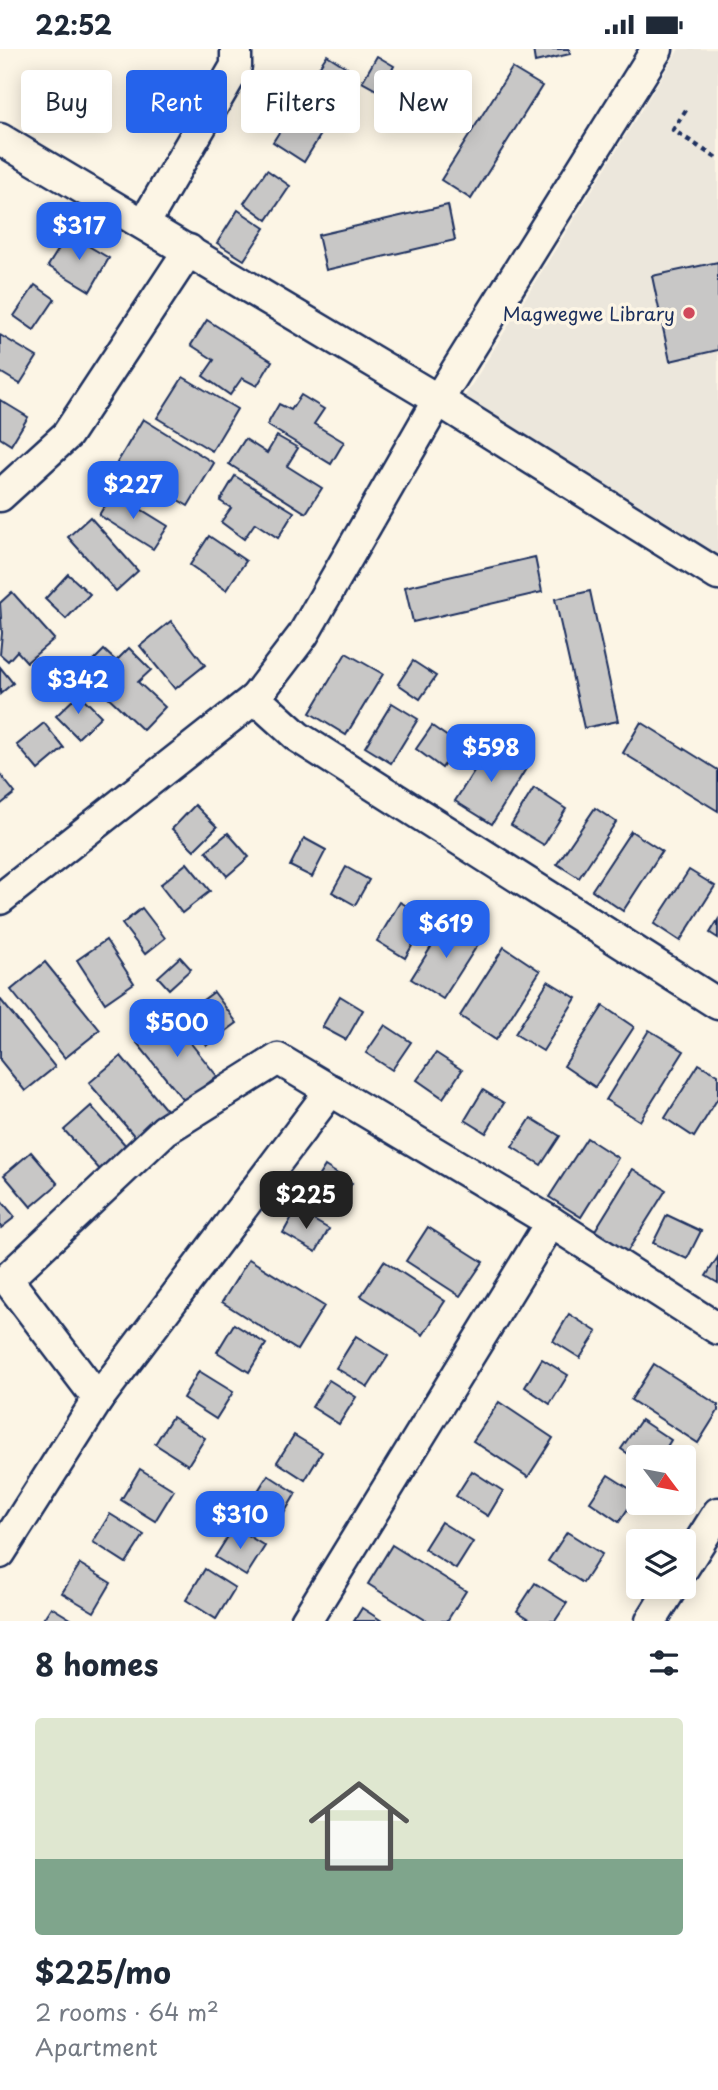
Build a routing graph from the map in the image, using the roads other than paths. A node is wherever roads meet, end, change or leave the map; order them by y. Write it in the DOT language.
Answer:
graph roads {
  1 [pos="236,49"];
  2 [pos="657,49"];
  3 [pos="0,139"];
  4 [pos="144,224"];
  5 [pos="189,250"];
  6 [pos="438,400"];
  7 [pos="0,496"];
  8 [pos="718,575"];
  9 [pos="255,698"];
  10 [pos="0,899"];
  11 [pos="718,1004"];
  12 [pos="331,1090"];
  13 [pos="551,1222"];
  14 [pos="3,1275"];
  15 [pos="718,1329"];
  16 [pos="98,1399"];
  17 [pos="718,1513"];
  18 [pos="696,1548"];
  19 [pos="0,1553"];
  20 [pos="665,1599"];
  21 [pos="306,1621"];
  22 [pos="651,1621"];
  1 -- 4 [label="street"];
  2 -- 6 [label="street"];
  3 -- 4 [label="street"];
  4 -- 5 [label="street"];
  5 -- 6 [label="street"];
  5 -- 7 [label="street"];
  6 -- 8 [label="street"];
  6 -- 9 [label="street"];
  9 -- 10 [label="street"];
  9 -- 11 [label="street"];
  12 -- 13 [label="street"];
  12 -- 14 [label="street"];
  12 -- 16 [label="street"];
  13 -- 15 [label="street"];
  13 -- 21 [label="street"];
  14 -- 16 [label="street"];
  16 -- 19 [label="street"];
  17 -- 18 [label="street"];
  20 -- 22 [label="street"];
}
